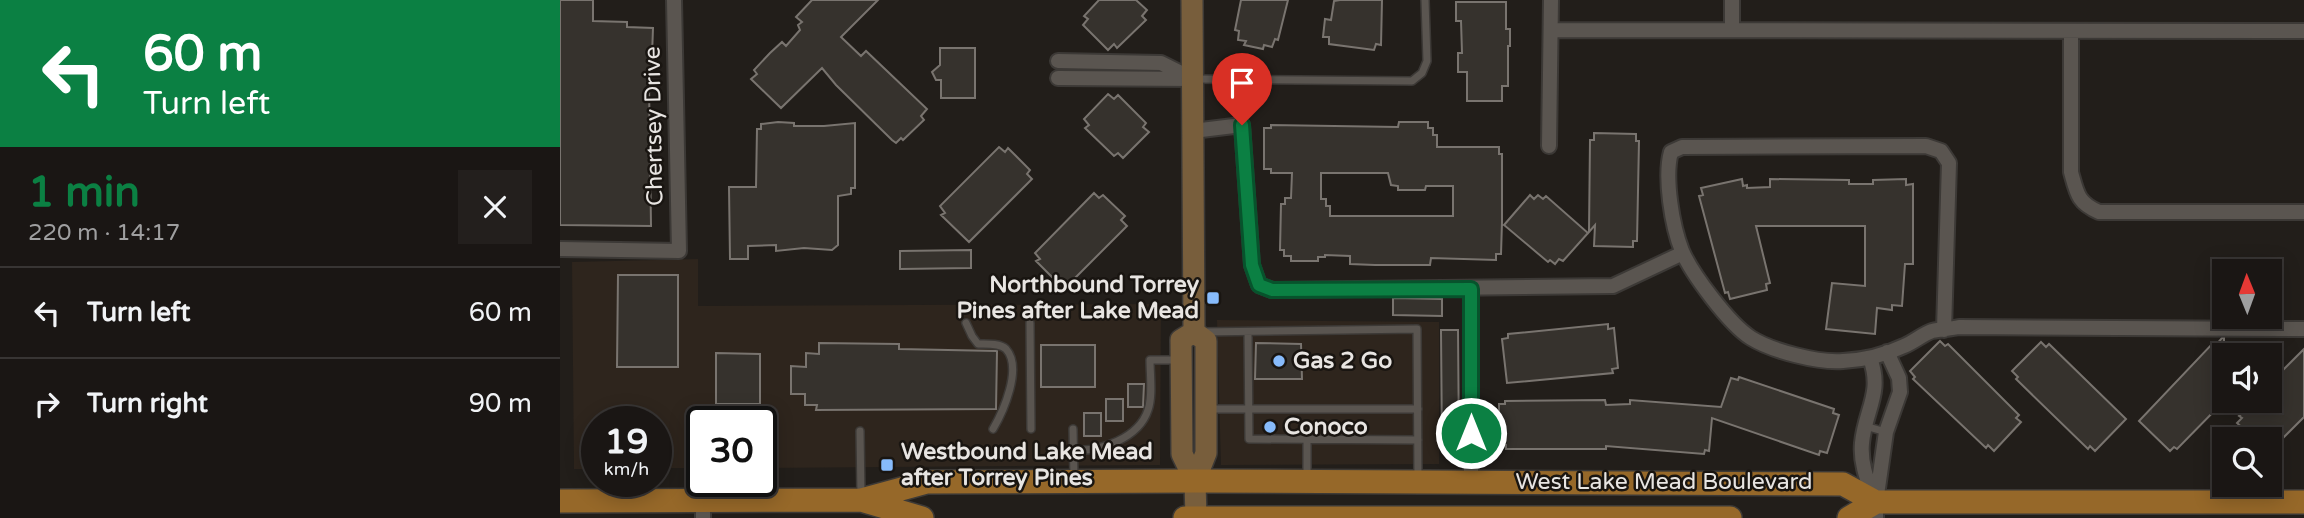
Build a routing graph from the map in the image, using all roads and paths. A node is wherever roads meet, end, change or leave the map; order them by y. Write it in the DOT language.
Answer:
graph roads {
  1 [pos="674,0"];
  2 [pos="1192,0"];
  3 [pos="1426,0"];
  4 [pos="1551,0"];
  5 [pos="1732,0"];
  6 [pos="1551,30"];
  7 [pos="1732,30"];
  8 [pos="2071,31"];
  9 [pos="2304,31"];
  10 [pos="1058,61"];
  11 [pos="1111,62"];
  12 [pos="1058,78"];
  13 [pos="1111,78"];
  14 [pos="1193,79"];
  15 [pos="1193,131"];
  16 [pos="1549,146"];
  17 [pos="2304,212"];
  18 [pos="560,250"];
  19 [pos="1683,253"];
  20 [pos="1471,289"];
  21 [pos="966,323"];
  22 [pos="1030,323"];
  23 [pos="2304,329"];
  24 [pos="1944,330"];
  25 [pos="1194,332"];
  26 [pos="1248,332"];
  27 [pos="1887,352"];
  28 [pos="1870,358"];
  29 [pos="1182,360"];
  30 [pos="1206,409"];
  31 [pos="1248,409"];
  32 [pos="1418,409"];
  33 [pos="1865,426"];
  34 [pos="993,429"];
  35 [pos="1031,429"];
  36 [pos="1073,429"];
  37 [pos="860,431"];
  38 [pos="1886,432"];
  39 [pos="1307,440"];
  40 [pos="1418,440"];
  41 [pos="1074,450"];
  42 [pos="1074,481"];
  43 [pos="1195,481"];
  44 [pos="1307,481"];
  45 [pos="1418,481"];
  46 [pos="1471,481"];
  47 [pos="1629,482"];
  48 [pos="861,500"];
  49 [pos="560,501"];
  50 [pos="2304,502"];
  51 [pos="703,510"];
  52 [pos="1876,510"];
  53 [pos="1455,517"];
  54 [pos="922,518"];
  55 [pos="1185,518"];
  56 [pos="1196,518"];
  57 [pos="1629,518"];
  58 [pos="1730,518"];
  59 [pos="1849,518"];
  1 -- 18 [label="street, Chertsey Drive"];
  2 -- 14 [label="main road"];
  3 -- 14 [label="lane"];
  4 -- 6 [label="street"];
  5 -- 7 [label="street"];
  6 -- 7 [label="street"];
  6 -- 16 [label="street"];
  7 -- 8 [label="street"];
  8 -- 9 [label="street"];
  8 -- 17 [label="street"];
  10 -- 11 [label="street"];
  11 -- 13 [label="lane"];
  11 -- 14 [label="street"];
  12 -- 13 [label="street"];
  13 -- 14 [label="street"];
  14 -- 15 [label="main road"];
  15 -- 20 [label="street"];
  15 -- 25 [label="main road"];
  19 -- 20 [label="street"];
  19 -- 24 [label="street"];
  19 -- 28 [label="street"];
  20 -- 46 [label="street"];
  21 -- 34 [label="lane"];
  22 -- 35 [label="lane"];
  23 -- 24 [label="street"];
  24 -- 27 [label="street"];
  25 -- 26 [label="lane"];
  25 -- 29 [label="main road"];
  25 -- 30 [label="main road"];
  26 -- 31 [label="lane"];
  26 -- 32 [label="lane"];
  27 -- 28 [label="street"];
  27 -- 38 [label="street"];
  28 -- 33 [label="street"];
  29 -- 41 [label="lane"];
  29 -- 43 [label="main road"];
  30 -- 31 [label="lane"];
  30 -- 43 [label="main road"];
  31 -- 32 [label="lane"];
  31 -- 39 [label="lane"];
  32 -- 40 [label="lane"];
  33 -- 38 [label="lane"];
  33 -- 52 [label="street"];
  36 -- 41 [label="lane"];
  37 -- 48 [label="lane"];
  38 -- 52 [label="street"];
  39 -- 40 [label="lane"];
  39 -- 44 [label="lane"];
  40 -- 45 [label="lane"];
  41 -- 42 [label="lane"];
  42 -- 43 [label="main road, West Lake Mead Boulevard"];
  42 -- 48 [label="main road, West Lake Mead Boulevard"];
  43 -- 44 [label="main road, West Lake Mead Boulevard"];
  43 -- 56 [label="main road"];
  44 -- 45 [label="main road, West Lake Mead Boulevard"];
  45 -- 46 [label="main road, West Lake Mead Boulevard"];
  46 -- 47 [label="main road, West Lake Mead Boulevard"];
  47 -- 52 [label="main road, West Lake Mead Boulevard"];
  47 -- 57 [label="main road"];
  48 -- 51 [label="main road, West Lake Mead Boulevard"];
  48 -- 54 [label="main road, West Lake Mead Boulevard"];
  49 -- 51 [label="main road, West Lake Mead Boulevard"];
  50 -- 52 [label="main road, West Lake Mead Boulevard"];
  52 -- 59 [label="main road"];
  53 -- 56 [label="main road, West Lake Mead Boulevard"];
  53 -- 57 [label="main road, West Lake Mead Boulevard"];
  55 -- 56 [label="main road, West Lake Mead Boulevard"];
  57 -- 58 [label="main road, West Lake Mead Boulevard"];
}
